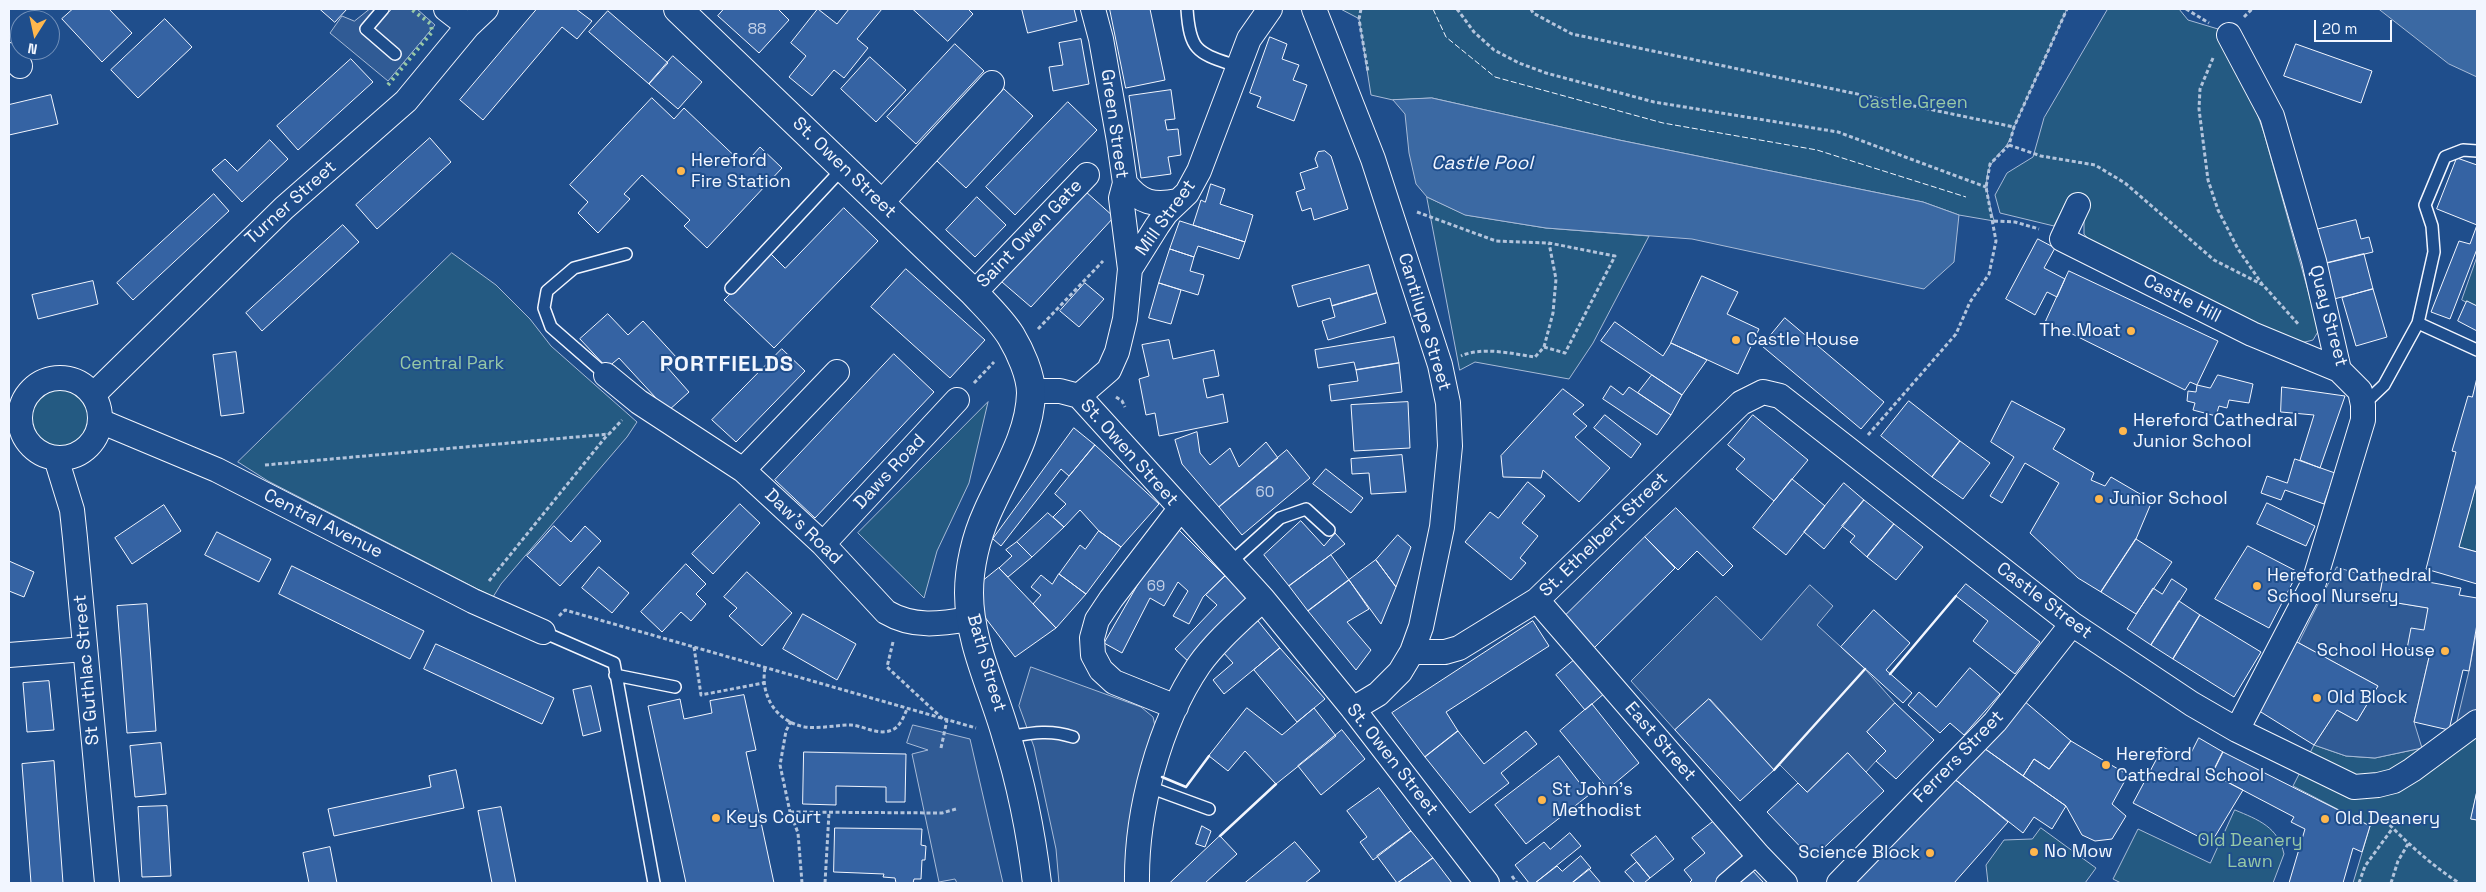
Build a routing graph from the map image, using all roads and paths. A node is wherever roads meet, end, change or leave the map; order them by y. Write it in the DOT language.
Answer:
graph roads {
  1 [pos="383,9"];
  2 [pos="446,9"];
  3 [pos="486,9"];
  4 [pos="1093,9"];
  5 [pos="1187,9"];
  6 [pos="1270,9"];
  7 [pos="1314,9"];
  8 [pos="1457,9"];
  9 [pos="1531,9"];
  10 [pos="2067,9"];
  11 [pos="685,11"];
  12 [pos="468,26"];
  13 [pos="2229,35"];
  14 [pos="395,54"];
  15 [pos="1239,67"];
  16 [pos="992,83"];
  17 [pos="2014,127"];
  18 [pos="2009,145"];
  19 [pos="2477,151"];
  20 [pos="844,167"];
  21 [pos="1087,175"];
  22 [pos="1125,183"];
  23 [pos="1986,188"];
  24 [pos="1386,198"];
  25 [pos="1178,201"];
  26 [pos="881,203"];
  27 [pos="2078,205"];
  28 [pos="1994,221"];
  29 [pos="1126,237"];
  30 [pos="2062,239"];
  31 [pos="1549,242"];
  32 [pos="626,254"];
  33 [pos="1130,269"];
  34 [pos="2263,284"];
  35 [pos="731,288"];
  36 [pos="974,293"];
  37 [pos="2418,323"];
  38 [pos="2300,326"];
  39 [pos="1024,343"];
  40 [pos="1544,347"];
  41 [pos="2477,350"];
  42 [pos="1440,365"];
  43 [pos="2339,370"];
  44 [pos="837,372"];
  45 [pos="606,375"];
  46 [pos="1031,391"];
  47 [pos="17,394"];
  48 [pos="93,395"];
  49 [pos="1079,396"];
  50 [pos="1780,396"];
  51 [pos="957,400"];
  52 [pos="639,402"];
  53 [pos="2363,404"];
  54 [pos="100,421"];
  55 [pos="609,434"];
  56 [pos="16,441"];
  57 [pos="1852,452"];
  58 [pos="56,458"];
  59 [pos="217,470"];
  60 [pos="743,470"];
  61 [pos="1180,509"];
  62 [pos="1329,530"];
  63 [pos="823,544"];
  64 [pos="1230,563"];
  65 [pos="1263,599"];
  66 [pos="1537,600"];
  67 [pos="473,601"];
  68 [pos="898,619"];
  69 [pos="970,619"];
  70 [pos="2072,624"];
  71 [pos="543,632"];
  72 [pos="694,647"];
  73 [pos="85,649"];
  74 [pos="1412,652"];
  75 [pos="9,655"];
  76 [pos="765,668"];
  77 [pos="616,675"];
  78 [pos="763,683"];
  79 [pos="675,687"];
  80 [pos="1176,707"];
  81 [pos="907,709"];
  82 [pos="1353,709"];
  83 [pos="945,720"];
  84 [pos="791,722"];
  85 [pos="2477,722"];
  86 [pos="2237,730"];
  87 [pos="1007,737"];
  88 [pos="1073,738"];
  89 [pos="941,748"];
  90 [pos="1149,787"];
  91 [pos="2354,787"];
  92 [pos="956,809"];
  93 [pos="1210,809"];
  94 [pos="790,812"];
  95 [pos="829,813"];
  96 [pos="2392,829"];
  97 [pos="2408,844"];
  98 [pos="1758,855"];
  99 [pos="107,883"];
  100 [pos="654,883"];
  101 [pos="802,883"];
  102 [pos="825,883"];
  103 [pos="1037,883"];
  104 [pos="1137,883"];
  105 [pos="1487,883"];
  106 [pos="1725,883"];
  107 [pos="1785,883"];
  108 [pos="1839,883"];
  109 [pos="2360,883"];
  110 [pos="2391,883"];
  111 [pos="2459,883"];
  1 -- 14 [label="lane"];
  2 -- 12 [label="street"];
  3 -- 12 [label="street, Turner Street"];
  4 -- 22 [label="street, Green Street"];
  5 -- 15 [label="lane"];
  6 -- 15 [label="street, Mill Street"];
  7 -- 24 [label="street, Cantilupe Street"];
  8 -- 23 [label="path"];
  9 -- 17 [label="path"];
  10 -- 17 [label="path"];
  11 -- 20 [label="highway, St. Owen Street"];
  12 -- 48 [label="street, Turner Street"];
  13 -- 34 [label="path"];
  13 -- 43 [label="street, Quay Street"];
  15 -- 25 [label="street, Mill Street"];
  16 -- 26 [label="street"];
  17 -- 18 [label="path"];
  18 -- 23 [label="path"];
  18 -- 34 [label="path"];
  19 -- 37 [label="lane"];
  20 -- 26 [label="highway, St. Owen Street"];
  20 -- 35 [label="lane"];
  21 -- 36 [label="street, Saint Owen Gate"];
  22 -- 25 [label="street"];
  22 -- 29 [label="street, Green Street"];
  23 -- 28 [label="path"];
  24 -- 31 [label="path"];
  24 -- 42 [label="street, Cantilupe Street"];
  25 -- 33 [label="street, Mill Street"];
  26 -- 36 [label="highway, St. Owen Street"];
  27 -- 30 [label="street"];
  28 -- 30 [label="path"];
  28 -- 57 [label="path"];
  29 -- 33 [label="street, Green Street"];
  29 -- 39 [label="path"];
  30 -- 43 [label="street, Castle Hill"];
  31 -- 40 [label="path"];
  31 -- 40 [label="path"];
  32 -- 45 [label="lane"];
  33 -- 49 [label="street, Mill Street"];
  34 -- 38 [label="path"];
  36 -- 39 [label="highway, St. Owen Street"];
  37 -- 41 [label="lane"];
  37 -- 53 [label="lane"];
  39 -- 46 [label="highway, St. Owen Street"];
  39 -- 51 [label="path"];
  40 -- 42 [label="path"];
  42 -- 74 [label="street, Cantilupe Street"];
  43 -- 53 [label="street, Quay Street"];
  44 -- 60 [label="street"];
  45 -- 52 [label="street, Daw's Road"];
  46 -- 49 [label="street, St. Owen Street"];
  46 -- 69 [label="highway, Bath Street"];
  47 -- 48 [label="street"];
  47 -- 56 [label="street"];
  48 -- 54 [label="street"];
  49 -- 61 [label="street, St. Owen Street"];
  50 -- 57 [label="street, Castle Street"];
  50 -- 66 [label="street, St. Ethelbert Street"];
  51 -- 63 [label="street, Daws Road"];
  52 -- 55 [label="path"];
  52 -- 60 [label="street, Daw's Road"];
  53 -- 86 [label="street"];
  54 -- 58 [label="street"];
  54 -- 59 [label="street, Central Avenue"];
  55 -- 59 [label="path"];
  55 -- 67 [label="path"];
  56 -- 58 [label="street"];
  57 -- 70 [label="street, Castle Street"];
  58 -- 73 [label="street, St Guthlac Street"];
  59 -- 67 [label="street, Central Avenue"];
  60 -- 63 [label="street, Daw's Road"];
  61 -- 64 [label="street, St. Owen Street"];
  61 -- 80 [label="street"];
  62 -- 64 [label="lane"];
  63 -- 68 [label="street, Daw's Road"];
  64 -- 65 [label="street, St. Owen Street"];
  65 -- 80 [label="street"];
  65 -- 82 [label="street, St. Owen Street"];
  66 -- 74 [label="street, St. Ethelbert Street"];
  66 -- 98 [label="street, East Street"];
  67 -- 71 [label="street, Central Avenue"];
  68 -- 69 [label="street, Daw's Road"];
  68 -- 83 [label="path"];
  69 -- 87 [label="highway, Bath Street"];
  70 -- 86 [label="street, Castle Street"];
  70 -- 108 [label="street, Ferrers Street"];
  71 -- 72 [label="path"];
  71 -- 77 [label="lane"];
  72 -- 76 [label="path"];
  72 -- 78 [label="path"];
  73 -- 75 [label="street"];
  73 -- 99 [label="street, St Guthlac Street"];
  74 -- 82 [label="street, Cantilupe Street"];
  76 -- 78 [label="path"];
  76 -- 81 [label="path"];
  77 -- 79 [label="lane"];
  77 -- 100 [label="lane"];
  78 -- 84 [label="path"];
  80 -- 90 [label="street"];
  81 -- 83 [label="path"];
  81 -- 84 [label="path"];
  82 -- 105 [label="street, St. Owen Street"];
  83 -- 87 [label="path"];
  83 -- 89 [label="path"];
  84 -- 94 [label="path"];
  85 -- 91 [label="street"];
  86 -- 91 [label="street, Castle Street"];
  87 -- 88 [label="lane"];
  87 -- 103 [label="highway, Bath Street"];
  90 -- 93 [label="lane"];
  90 -- 104 [label="street"];
  91 -- 96 [label="path"];
  92 -- 95 [label="path"];
  94 -- 95 [label="path"];
  94 -- 101 [label="path"];
  95 -- 102 [label="path"];
  96 -- 97 [label="path"];
  96 -- 109 [label="path"];
  97 -- 110 [label="path"];
  97 -- 111 [label="path"];
  98 -- 106 [label="street"];
  98 -- 107 [label="street, East Street"];
}
